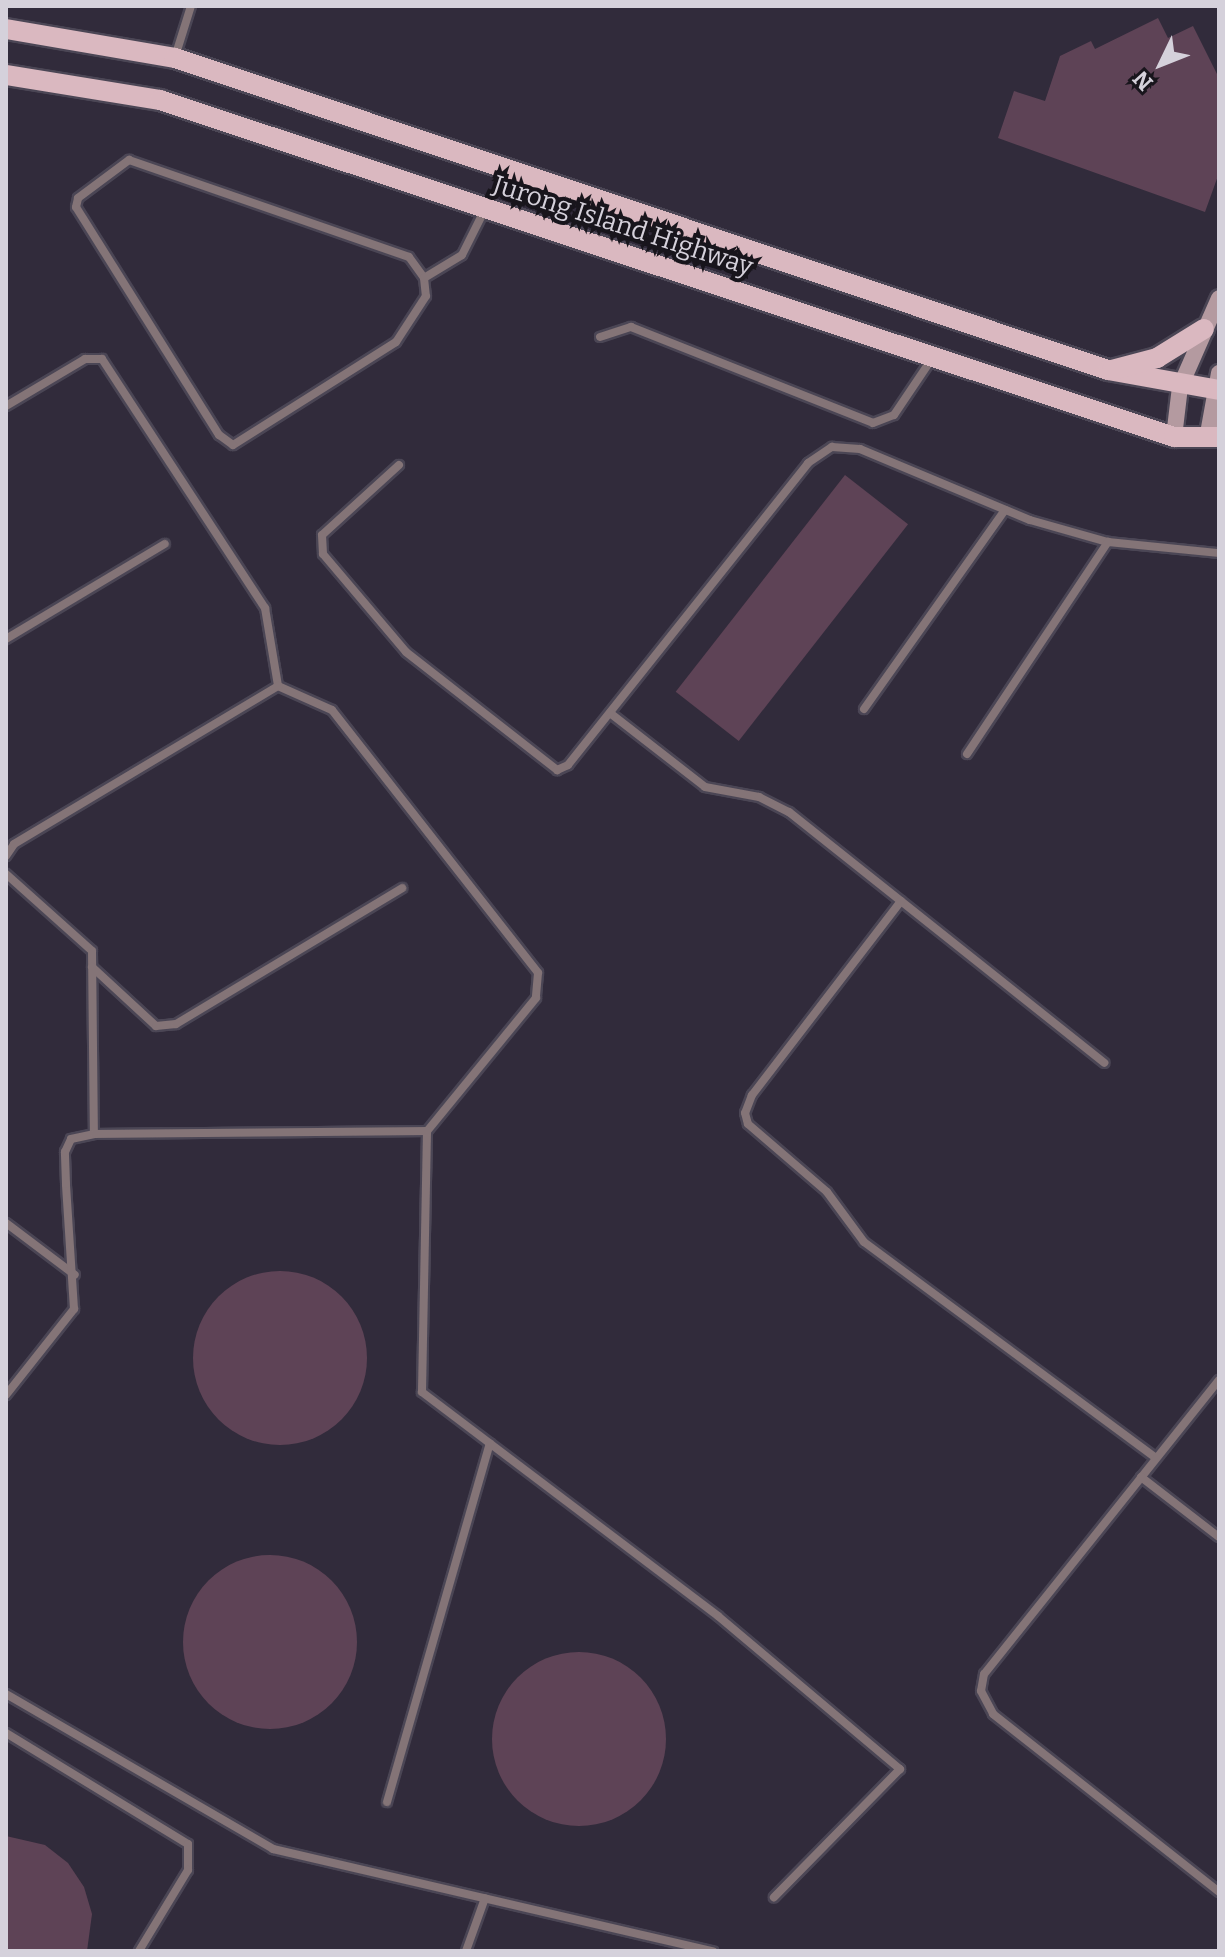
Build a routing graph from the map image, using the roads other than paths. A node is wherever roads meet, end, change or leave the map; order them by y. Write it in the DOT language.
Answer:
graph roads {
  1 [pos="191,6"];
  2 [pos="6,29"];
  3 [pos="175,58"];
  4 [pos="6,75"];
  5 [pos="485,208"];
  6 [pos="424,278"];
  7 [pos="1219,298"];
  8 [pos="1204,329"];
  9 [pos="600,337"];
  10 [pos="934,357"];
  11 [pos="1108,370"];
  12 [pos="1217,385"];
  13 [pos="1180,387"];
  14 [pos="6,406"];
  15 [pos="1174,437"];
  16 [pos="1213,438"];
  17 [pos="399,465"];
  18 [pos="1005,510"];
  19 [pos="1108,542"];
  20 [pos="165,544"];
  21 [pos="1219,553"];
  22 [pos="6,639"];
  23 [pos="278,686"];
  24 [pos="864,709"];
  25 [pos="610,713"];
  26 [pos="967,754"];
  27 [pos="6,856"];
  28 [pos="6,874"];
  29 [pos="402,888"];
  30 [pos="901,901"];
  31 [pos="92,967"];
  32 [pos="1104,1063"];
  33 [pos="427,1131"];
  34 [pos="94,1134"];
  35 [pos="6,1223"];
  36 [pos="75,1275"];
  37 [pos="1219,1380"];
  38 [pos="6,1395"];
  39 [pos="490,1443"];
  40 [pos="1156,1458"];
  41 [pos="1141,1477"];
  42 [pos="1219,1537"];
  43 [pos="6,1694"];
  44 [pos="6,1733"];
  45 [pos="387,1802"];
  46 [pos="1219,1892"];
  47 [pos="774,1897"];
  48 [pos="485,1898"];
  49 [pos="139,1951"];
  50 [pos="466,1951"];
  51 [pos="713,1951"];
  1 -- 3 [label="lane"];
  2 -- 3 [label="main road, Jurong Island Highway"];
  3 -- 11 [label="main road, Jurong Island Highway"];
  4 -- 5 [label="main road, Jurong Island Highway"];
  5 -- 6 [label="lane"];
  5 -- 10 [label="main road, Jurong Island Highway"];
  6 -- 6 [label="lane"];
  7 -- 8 [label="street"];
  8 -- 11 [label="main road"];
  8 -- 13 [label="street"];
  9 -- 10 [label="lane"];
  10 -- 15 [label="main road, Jurong Island Highway"];
  11 -- 13 [label="main road, Jurong Island Highway"];
  12 -- 13 [label="main road, Jurong Island Highway"];
  12 -- 16 [label="street"];
  13 -- 15 [label="street"];
  14 -- 23 [label="lane"];
  15 -- 16 [label="main road, Jurong Island Highway"];
  17 -- 25 [label="lane"];
  18 -- 19 [label="lane"];
  18 -- 24 [label="lane"];
  18 -- 25 [label="lane"];
  19 -- 21 [label="lane"];
  19 -- 26 [label="lane"];
  20 -- 22 [label="lane"];
  23 -- 27 [label="lane"];
  23 -- 33 [label="lane"];
  25 -- 30 [label="lane"];
  28 -- 31 [label="lane"];
  29 -- 31 [label="lane"];
  30 -- 32 [label="lane"];
  30 -- 40 [label="lane"];
  31 -- 34 [label="lane"];
  33 -- 34 [label="lane"];
  33 -- 39 [label="lane"];
  34 -- 36 [label="lane"];
  35 -- 36 [label="lane"];
  36 -- 38 [label="lane"];
  37 -- 40 [label="lane"];
  39 -- 45 [label="lane"];
  39 -- 47 [label="lane"];
  40 -- 41 [label="lane"];
  41 -- 42 [label="lane"];
  41 -- 46 [label="lane"];
  43 -- 48 [label="lane"];
  44 -- 49 [label="lane"];
  48 -- 50 [label="lane"];
  48 -- 51 [label="lane"];
}
